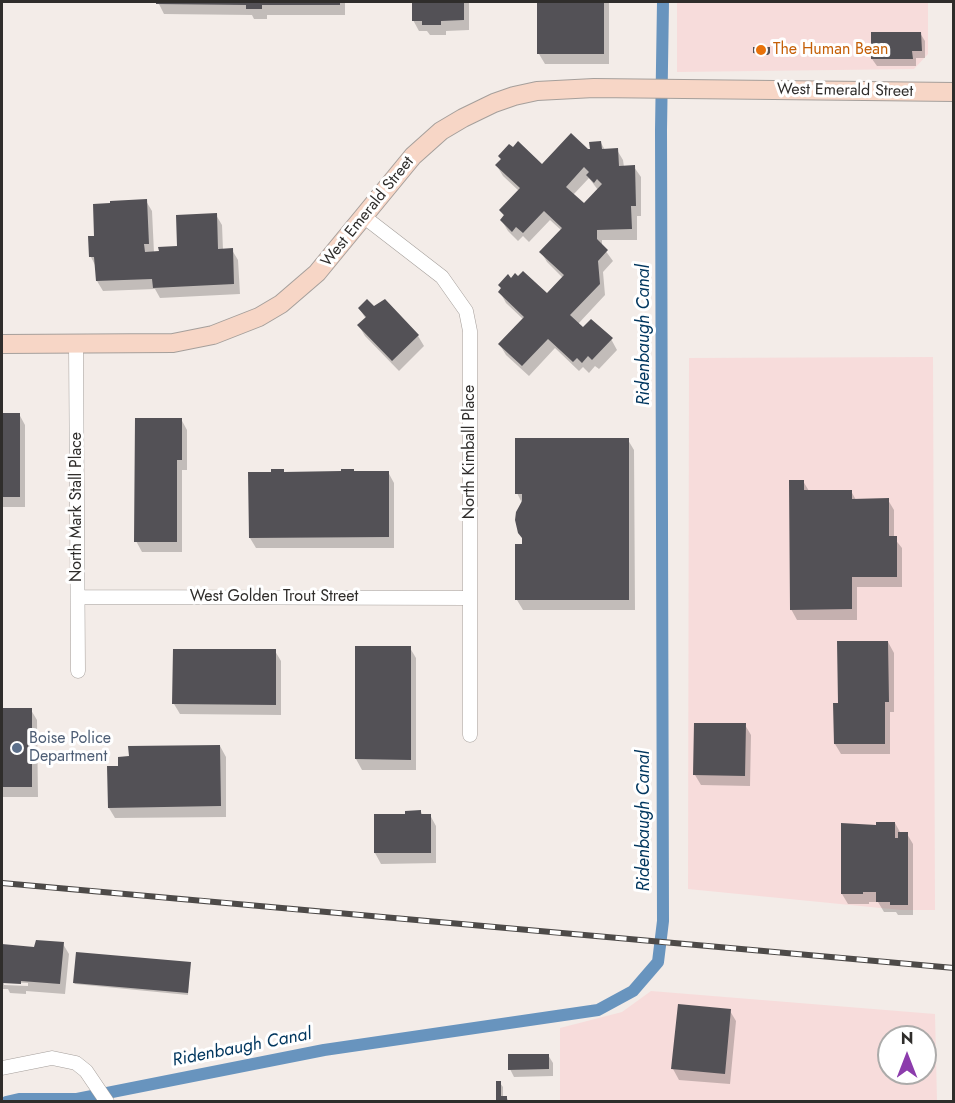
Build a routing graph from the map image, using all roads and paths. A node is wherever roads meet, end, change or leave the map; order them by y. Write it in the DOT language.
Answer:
graph roads {
  1 [pos="954,92"];
  2 [pos="363,216"];
  3 [pos="2,344"];
  4 [pos="76,344"];
  5 [pos="78,597"];
  6 [pos="471,598"];
  7 [pos="78,671"];
  8 [pos="471,735"];
  9 [pos="2,1068"];
  10 [pos="107,1101"];
  1 -- 2 [label="main road, West Emerald Street"];
  2 -- 4 [label="main road, West Emerald Street"];
  2 -- 6 [label="street, North Kimball Place"];
  3 -- 4 [label="main road, West Emerald Street"];
  4 -- 5 [label="street, North Mark Stall Place"];
  5 -- 6 [label="street, West Golden Trout Street"];
  5 -- 7 [label="street, North Mark Stall Place"];
  6 -- 8 [label="street, North Kimball Place"];
  9 -- 10 [label="street"];
}
